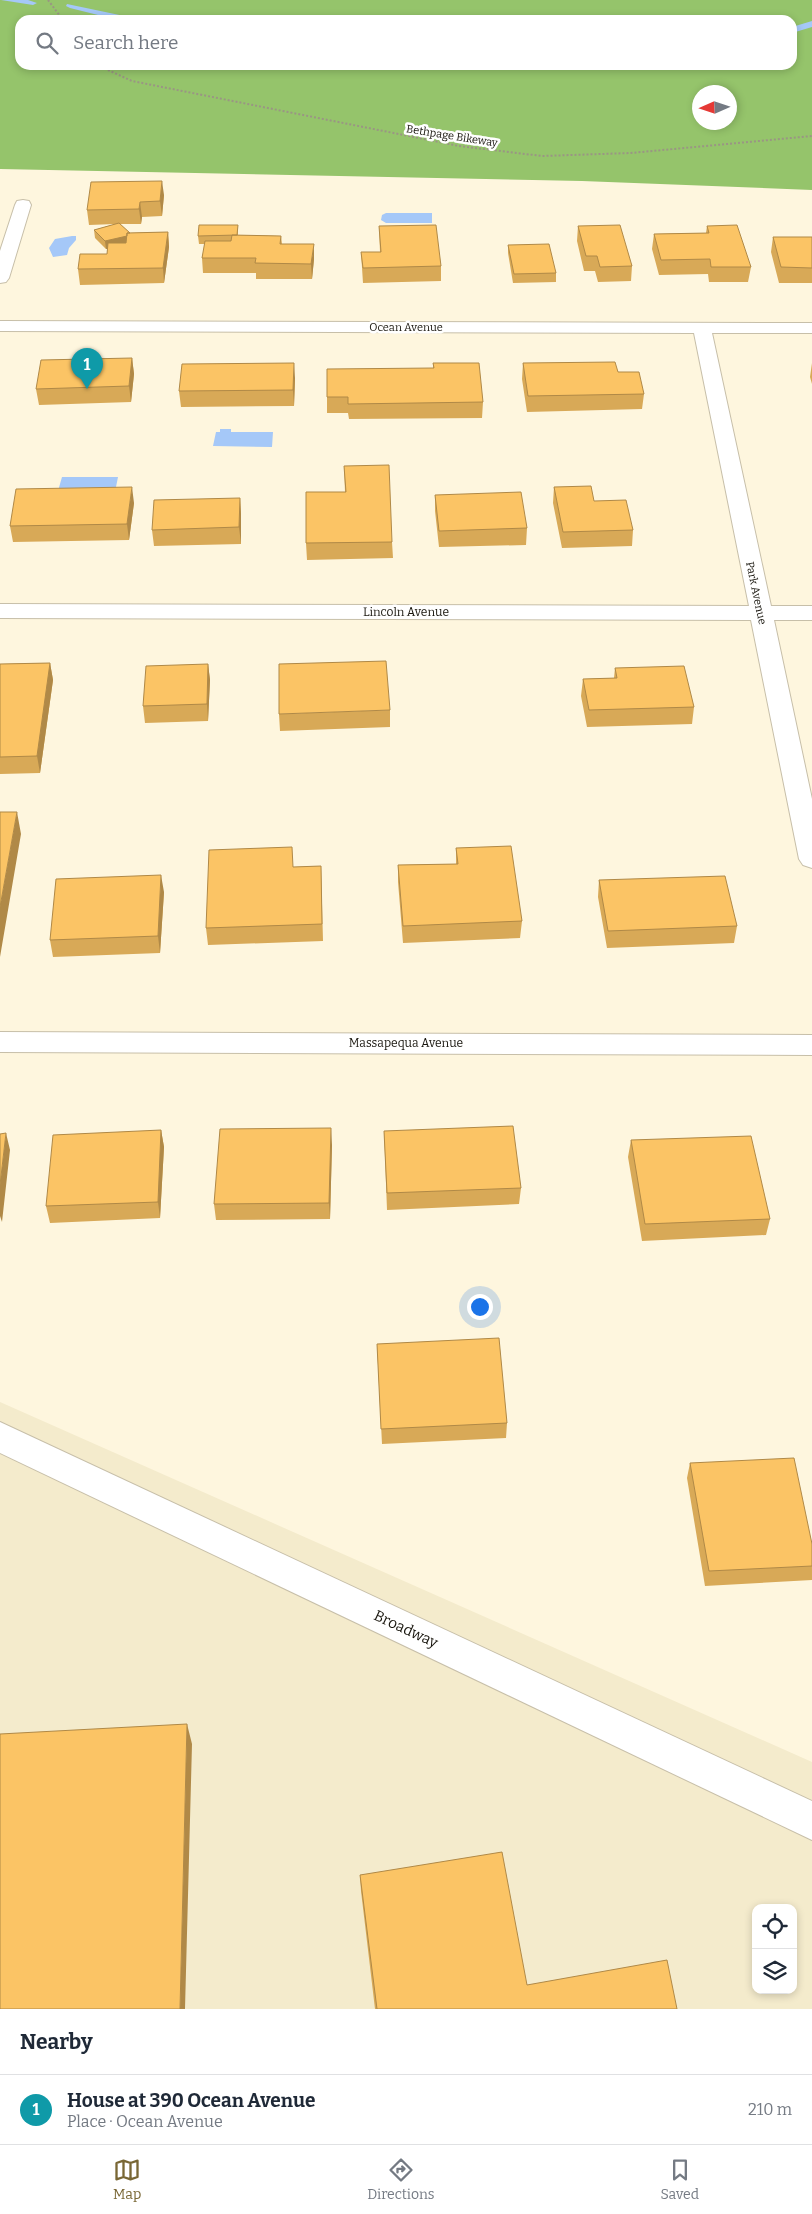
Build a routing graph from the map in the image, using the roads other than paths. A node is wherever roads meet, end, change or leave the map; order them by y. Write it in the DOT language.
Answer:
graph roads {
  1 [pos="24,205"];
  2 [pos="0,278"];
  3 [pos="0,326"];
  4 [pos="702,327"];
  5 [pos="812,328"];
  6 [pos="0,611"];
  7 [pos="760,613"];
  8 [pos="812,613"];
  9 [pos="812,859"];
  10 [pos="0,1042"];
  11 [pos="812,1045"];
  12 [pos="0,1437"];
  13 [pos="812,1821"];
  1 -- 2 [label="street"];
  3 -- 4 [label="street, Ocean Avenue"];
  4 -- 5 [label="street, Ocean Avenue"];
  4 -- 7 [label="street, Park Avenue"];
  6 -- 7 [label="street, Lincoln Avenue"];
  7 -- 8 [label="street, Lincoln Avenue"];
  7 -- 9 [label="street, Park Avenue"];
  10 -- 11 [label="street, Massapequa Avenue"];
  12 -- 13 [label="street, Broadway"];
}
